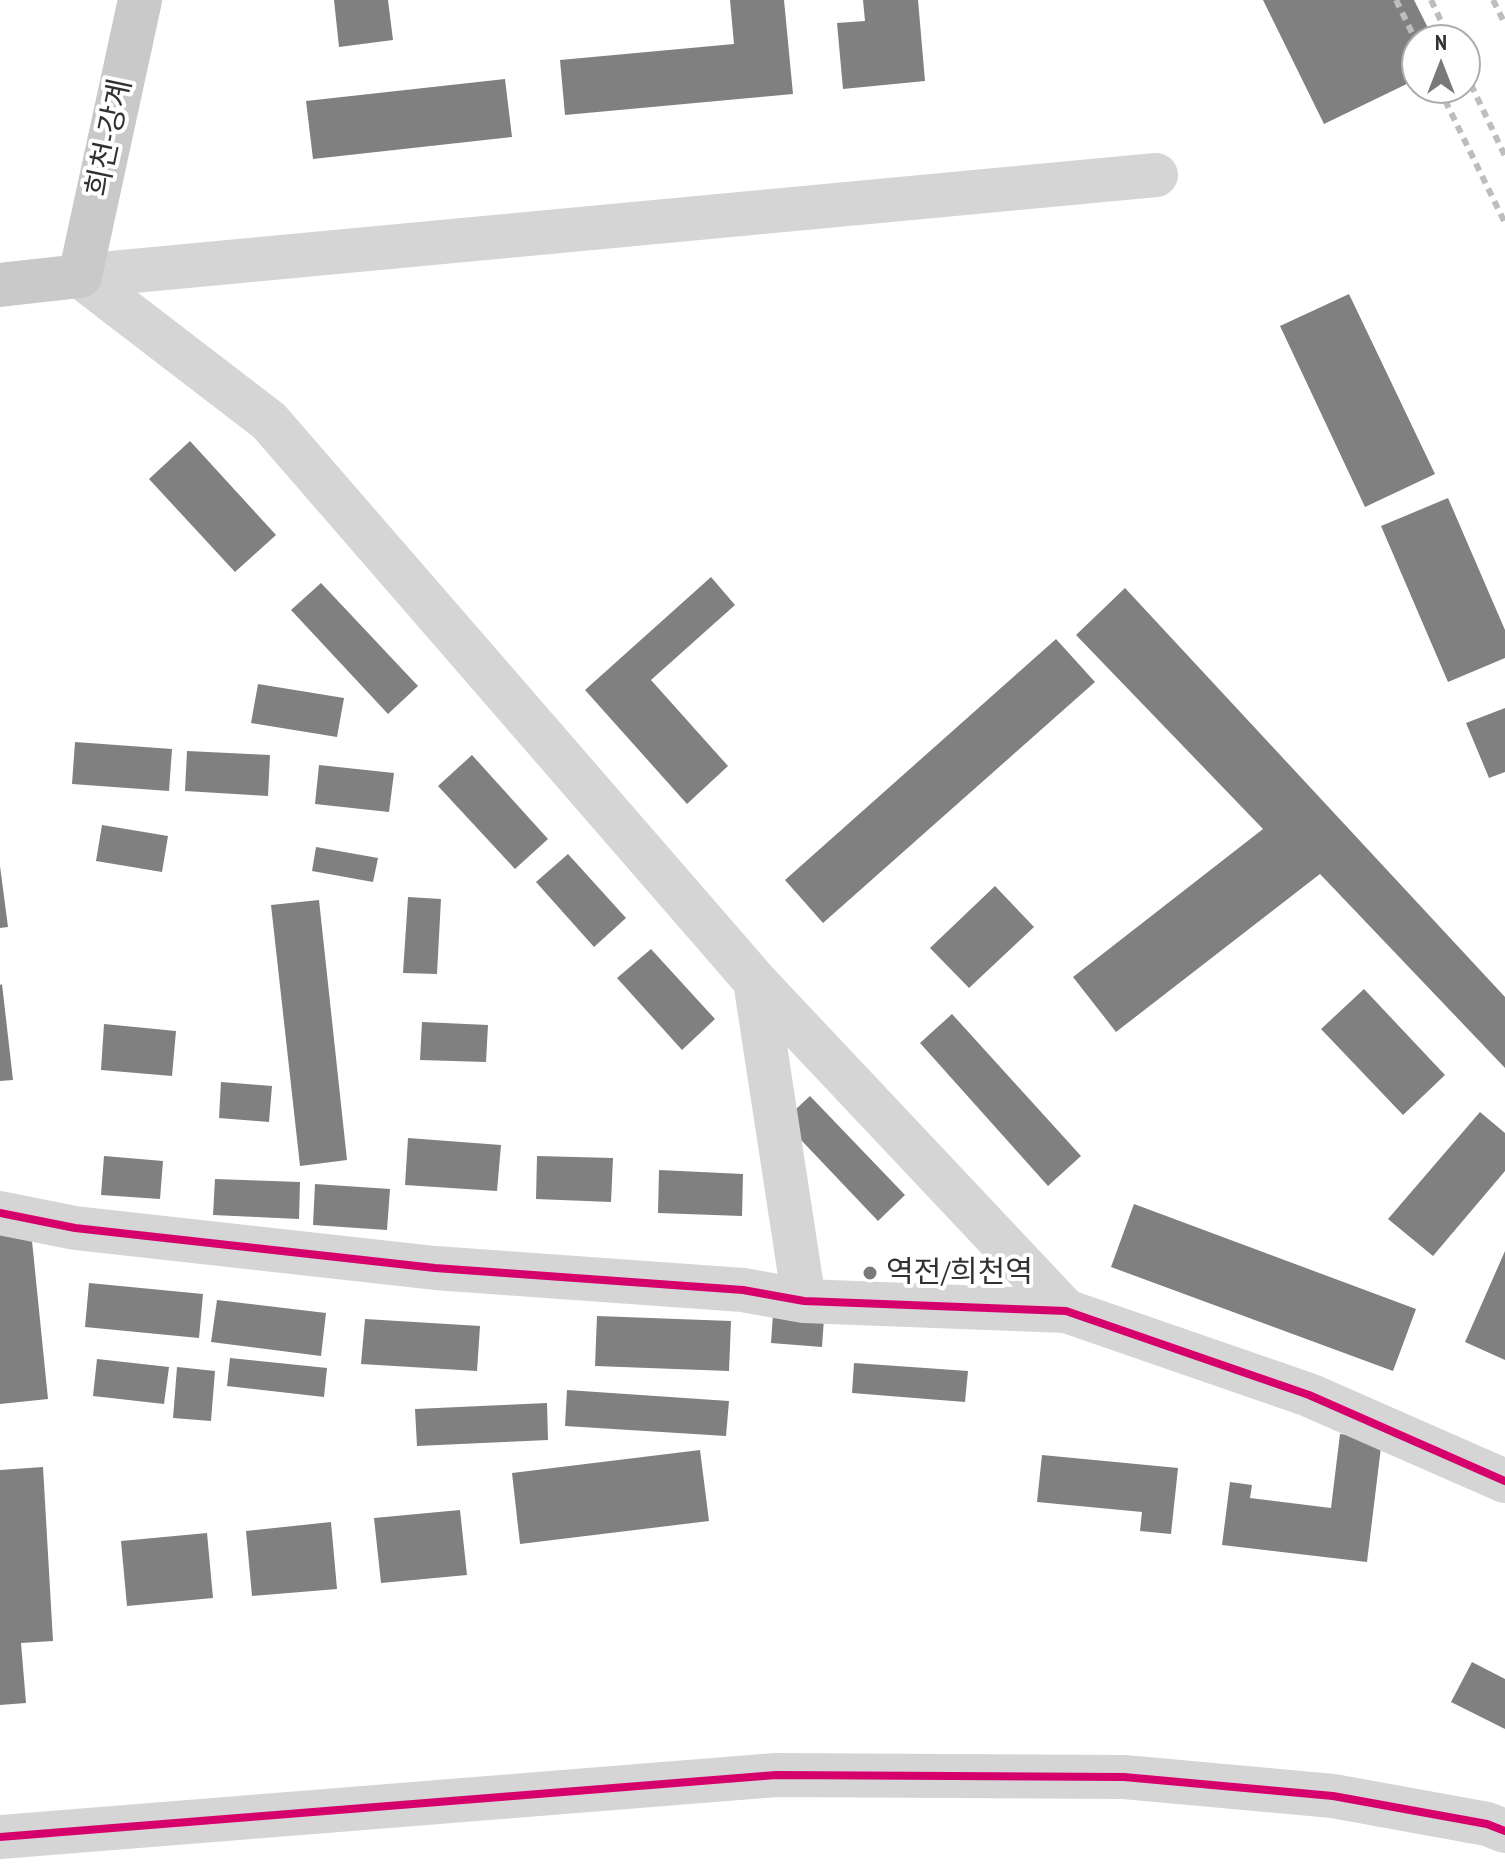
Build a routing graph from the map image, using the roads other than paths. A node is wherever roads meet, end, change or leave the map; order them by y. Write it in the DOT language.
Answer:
graph roads {
  1 [pos="140,0"];
  2 [pos="1156,175"];
  3 [pos="80,276"];
  4 [pos="0,285"];
  5 [pos="755,981"];
  6 [pos="0,1213"];
  7 [pos="804,1301"];
  8 [pos="1066,1311"];
  9 [pos="1505,1481"];
  10 [pos="1505,1831"];
  11 [pos="0,1837"];
  1 -- 3 [label="main road, 희천-강계"];
  2 -- 3 [label="street"];
  3 -- 4 [label="main road"];
  3 -- 5 [label="street"];
  5 -- 7 [label="street"];
  5 -- 8 [label="street"];
  6 -- 7 [label="street"];
  7 -- 8 [label="street"];
  8 -- 9 [label="street"];
  10 -- 11 [label="street"];
}
